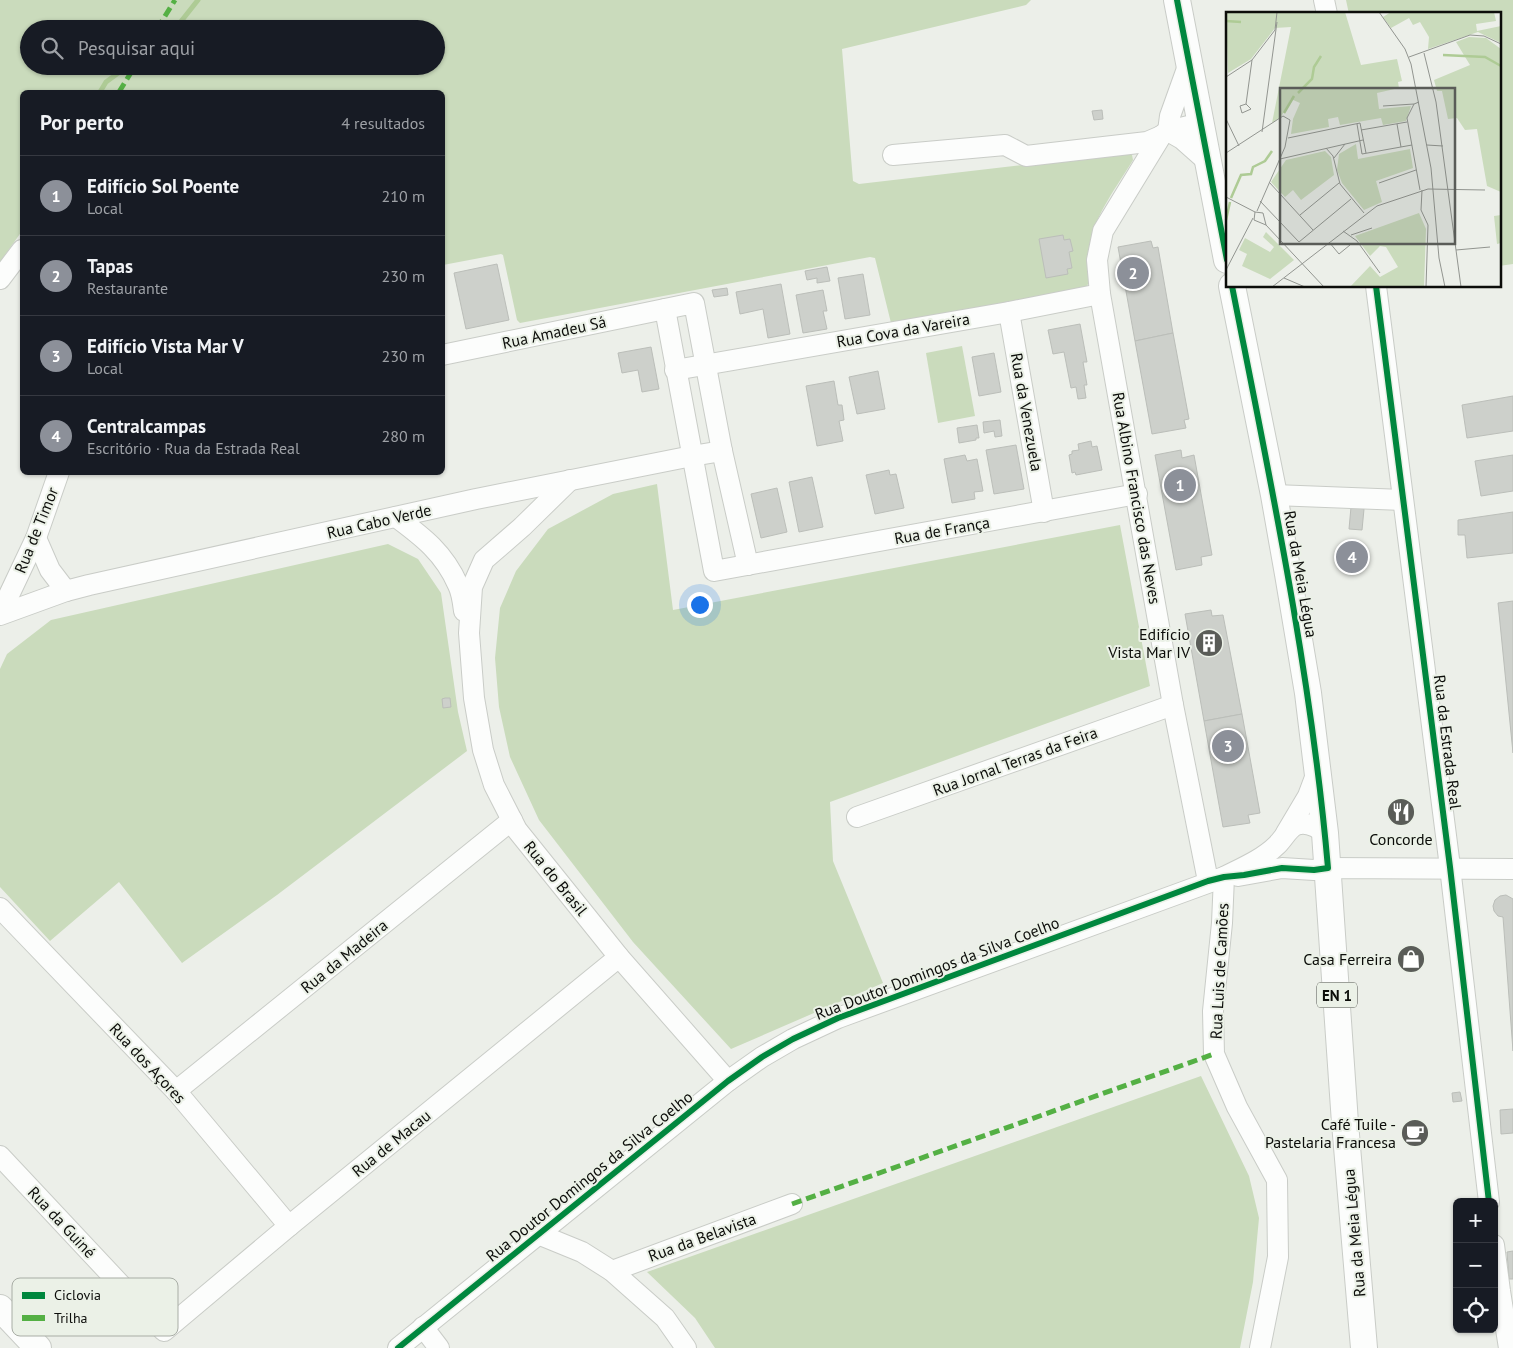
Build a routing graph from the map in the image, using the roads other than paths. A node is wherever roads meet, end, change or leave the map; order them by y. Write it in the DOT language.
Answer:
graph roads {
  1 [pos="1177,0"];
  2 [pos="1189,63"];
  3 [pos="1200,116"];
  4 [pos="1166,128"];
  5 [pos="893,155"];
  6 [pos="1208,162"];
  7 [pos="20,253"];
  8 [pos="1226,255"];
  9 [pos="0,279"];
  10 [pos="1232,288"];
  11 [pos="1376,288"];
  12 [pos="1100,294"];
  13 [pos="665,309"];
  14 [pos="1009,312"];
  15 [pos="445,354"];
  16 [pos="706,364"];
  17 [pos="675,370"];
  18 [pos="722,452"];
  19 [pos="692,456"];
  20 [pos="58,475"];
  21 [pos="570,480"];
  22 [pos="1137,494"];
  23 [pos="1274,495"];
  24 [pos="1403,500"];
  25 [pos="1044,512"];
  26 [pos="396,517"];
  27 [pos="36,538"];
  28 [pos="748,564"];
  29 [pos="66,591"];
  30 [pos="0,614"];
  31 [pos="469,633"];
  32 [pos="1173,705"];
  33 [pos="1317,772"];
  34 [pos="857,817"];
  35 [pos="512,820"];
  36 [pos="1325,833"];
  37 [pos="1286,834"];
  38 [pos="1450,868"];
  39 [pos="1321,869"];
  40 [pos="1513,869"];
  41 [pos="1216,879"];
  42 [pos="0,908"];
  43 [pos="619,957"];
  44 [pos="728,1081"];
  45 [pos="176,1091"];
  46 [pos="0,1156"];
  47 [pos="1489,1198"];
  48 [pos="792,1204"];
  49 [pos="288,1226"];
  50 [pos="538,1234"];
  51 [pos="612,1271"];
  52 [pos="1498,1276"];
  53 [pos="114,1278"];
  54 [pos="0,1308"];
  55 [pos="178,1319"];
  56 [pos="12,1321"];
  57 [pos="423,1327"];
  58 [pos="27,1336"];
  59 [pos="38,1348"];
  60 [pos="398,1348"];
  61 [pos="439,1348"];
  62 [pos="686,1348"];
  63 [pos="1260,1348"];
  64 [pos="1364,1348"];
  65 [pos="1509,1348"];
  1 -- 2 [label="main road"];
  2 -- 3 [label="main road"];
  2 -- 4 [label="street, Rua Albino Francisco das Neves"];
  3 -- 4 [label="street"];
  3 -- 6 [label="main road"];
  4 -- 5 [label="street"];
  4 -- 6 [label="street"];
  4 -- 12 [label="street, Rua Albino Francisco das Neves"];
  6 -- 8 [label="main road"];
  7 -- 9 [label="street"];
  10 -- 23 [label="main road, Rua da Meia Légua / EN 1"];
  11 -- 24 [label="street, Rua da Estrada Real"];
  12 -- 14 [label="street, Rua Cova da Vareira"];
  12 -- 22 [label="street, Rua Albino Francisco das Neves"];
  13 -- 15 [label="street, Rua Amadeu Sá"];
  13 -- 16 [label="street, Rua Amadeu Sá"];
  13 -- 17 [label="street"];
  14 -- 16 [label="street, Rua Cova da Vareira"];
  14 -- 25 [label="street, Rua da Venezuela"];
  16 -- 17 [label="street, Rua Cova da Vareira"];
  16 -- 18 [label="street"];
  17 -- 19 [label="street"];
  18 -- 19 [label="street, Rua Cabo Verde"];
  18 -- 28 [label="street"];
  19 -- 21 [label="street, Rua Cabo Verde"];
  19 -- 28 [label="street, Rua de França"];
  20 -- 27 [label="street, Rua de Timor"];
  21 -- 26 [label="street, Rua Cabo Verde"];
  21 -- 31 [label="street, Rua do Brasil"];
  22 -- 25 [label="street, Rua de França"];
  22 -- 32 [label="street, Rua Albino Francisco das Neves"];
  23 -- 24 [label="street"];
  23 -- 33 [label="main road, Rua da Meia Légua / EN 1"];
  24 -- 38 [label="street, Rua da Estrada Real"];
  25 -- 28 [label="street, Rua de França"];
  26 -- 29 [label="street, Rua Cabo Verde"];
  26 -- 31 [label="street, Rua do Brasil"];
  27 -- 29 [label="street"];
  27 -- 30 [label="street, Rua de Timor"];
  29 -- 30 [label="street, Rua Cabo Verde"];
  31 -- 35 [label="street, Rua do Brasil"];
  32 -- 34 [label="street, Rua Jornal Terras da Feira"];
  32 -- 41 [label="street, Rua Albino Francisco das Neves"];
  33 -- 36 [label="main road, Rua da Meia Légua / EN 1"];
  33 -- 37 [label="street, Rua Doutor Domingos da Silva Coelho"];
  35 -- 43 [label="street, Rua do Brasil"];
  35 -- 45 [label="street, Rua da Madeira"];
  36 -- 37 [label="street, Rua Doutor Domingos da Silva Coelho"];
  36 -- 39 [label="main road, Rua da Meia Légua / EN 1"];
  37 -- 39 [label="street, Rua Doutor Domingos da Silva Coelho"];
  37 -- 41 [label="street, Rua Doutor Domingos da Silva Coelho"];
  38 -- 39 [label="street"];
  38 -- 40 [label="street"];
  38 -- 47 [label="street, Rua da Estrada Real"];
  39 -- 41 [label="street, Rua Doutor Domingos da Silva Coelho"];
  39 -- 64 [label="main road, Rua da Meia Légua / EN 1"];
  41 -- 44 [label="street, Rua Doutor Domingos da Silva Coelho"];
  41 -- 63 [label="street, Rua Luis de Camões"];
  42 -- 45 [label="street, Rua dos Açores"];
  43 -- 44 [label="street, Rua do Brasil"];
  43 -- 49 [label="street, Rua de Macau"];
  44 -- 50 [label="street, Rua Doutor Domingos da Silva Coelho"];
  45 -- 49 [label="street, Rua dos Açores"];
  46 -- 53 [label="street, Rua da Guiné"];
  48 -- 51 [label="street, Rua da Belavista"];
  49 -- 55 [label="street, Rua de Macau"];
  50 -- 51 [label="street"];
  50 -- 57 [label="street, Rua Doutor Domingos da Silva Coelho"];
  51 -- 62 [label="street"];
  52 -- 65 [label="street"];
  54 -- 56 [label="main road"];
  57 -- 60 [label="street, Rua Doutor Domingos da Silva Coelho"];
  57 -- 61 [label="street"];
  58 -- 59 [label="main road"];
}
